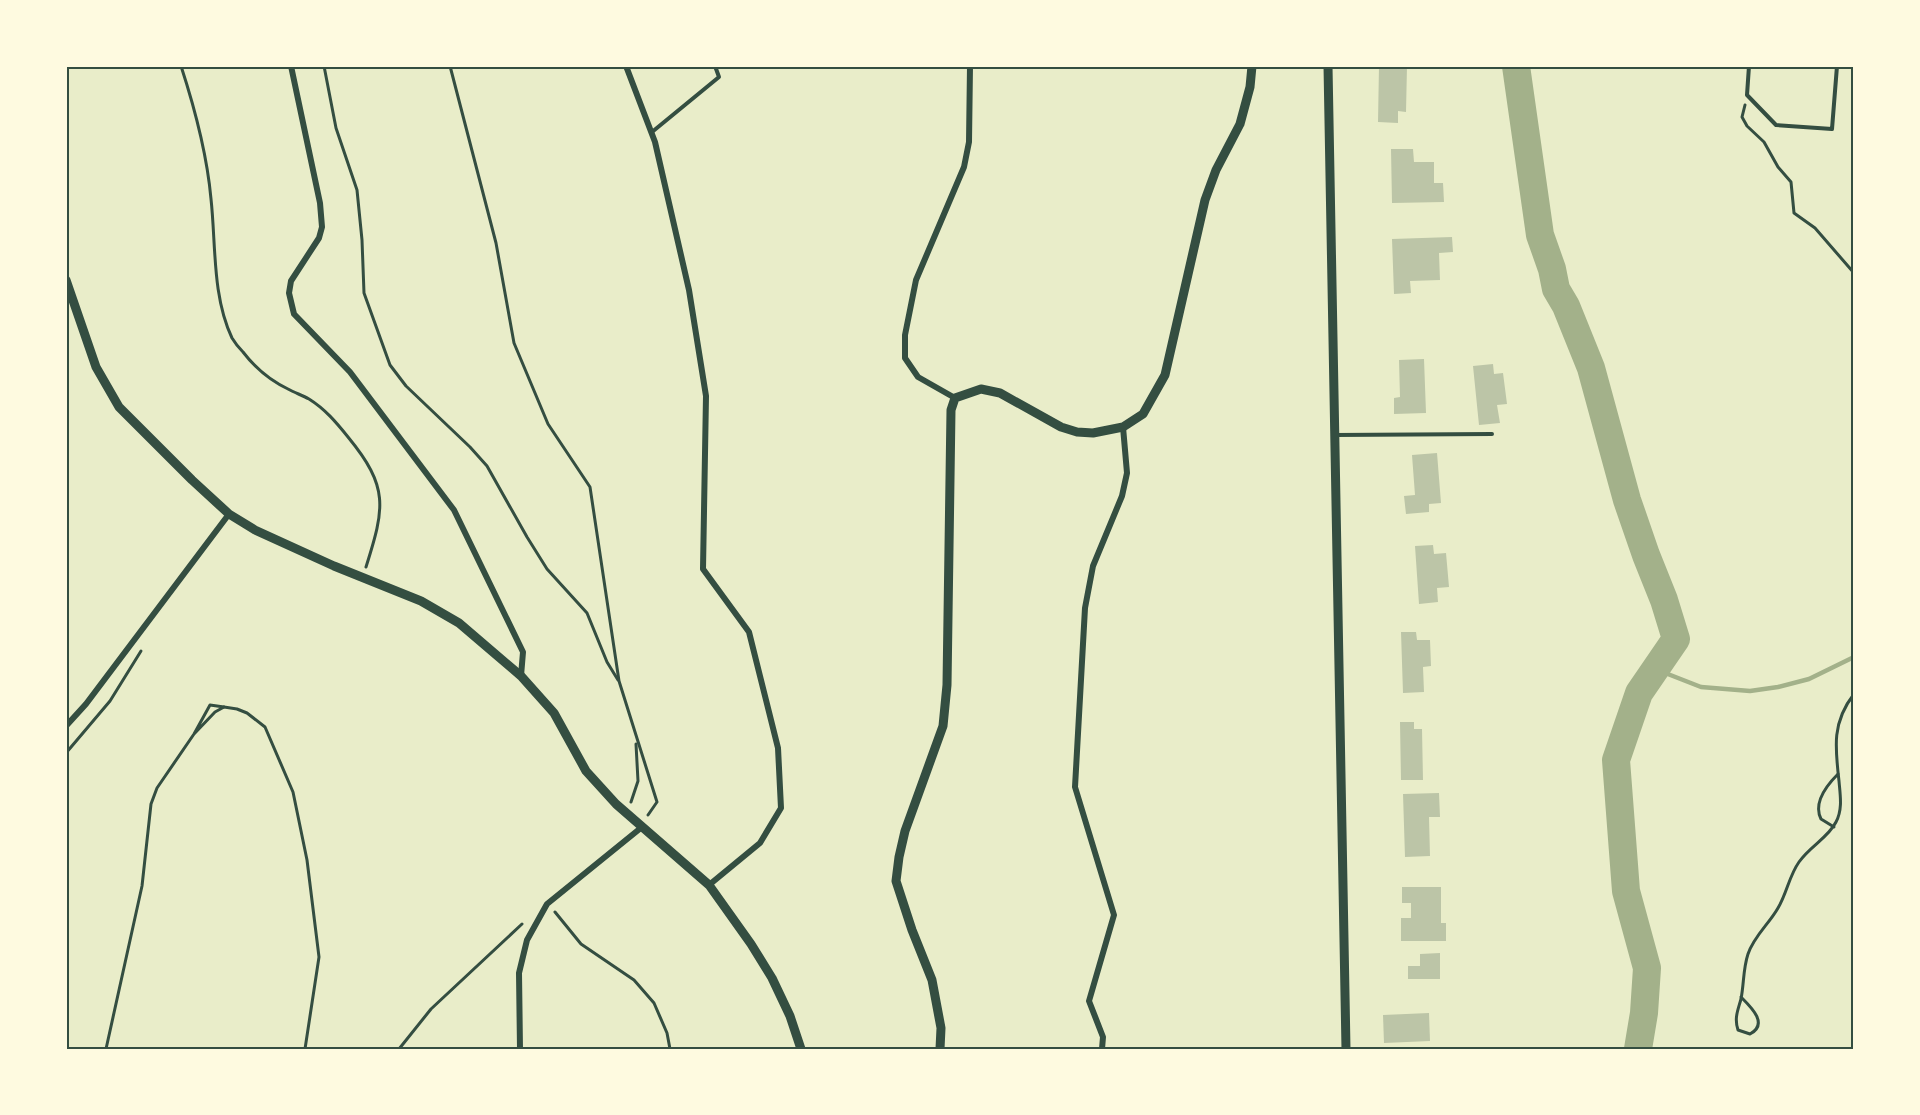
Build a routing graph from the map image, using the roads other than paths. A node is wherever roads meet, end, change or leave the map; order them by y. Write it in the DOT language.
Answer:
graph roads {
  1 [pos="291,66"];
  2 [pos="626,66"];
  3 [pos="716,66"];
  4 [pos="970,66"];
  5 [pos="1252,66"];
  6 [pos="1328,66"];
  7 [pos="1749,66"];
  8 [pos="1837,66"];
  9 [pos="652,132"];
  10 [pos="66,280"];
  11 [pos="955,398"];
  12 [pos="1123,427"];
  13 [pos="1492,434"];
  14 [pos="1335,435"];
  15 [pos="229,514"];
  16 [pos="521,676"];
  17 [pos="66,726"];
  18 [pos="643,823"];
  19 [pos="708,885"];
  20 [pos="520,1049"];
  21 [pos="801,1049"];
  22 [pos="940,1049"];
  23 [pos="1102,1049"];
  24 [pos="1346,1049"];
  1 -- 16 [label="street"];
  2 -- 9 [label="street"];
  3 -- 9 [label="lane"];
  4 -- 11 [label="street"];
  5 -- 12 [label="street"];
  6 -- 14 [label="street"];
  7 -- 8 [label="lane"];
  9 -- 19 [label="street"];
  10 -- 15 [label="street"];
  11 -- 12 [label="street"];
  11 -- 22 [label="street"];
  12 -- 23 [label="street"];
  13 -- 14 [label="lane"];
  14 -- 24 [label="street"];
  15 -- 16 [label="street"];
  15 -- 17 [label="street"];
  16 -- 18 [label="street"];
  18 -- 19 [label="street"];
  18 -- 20 [label="street"];
  19 -- 21 [label="street"];
}
